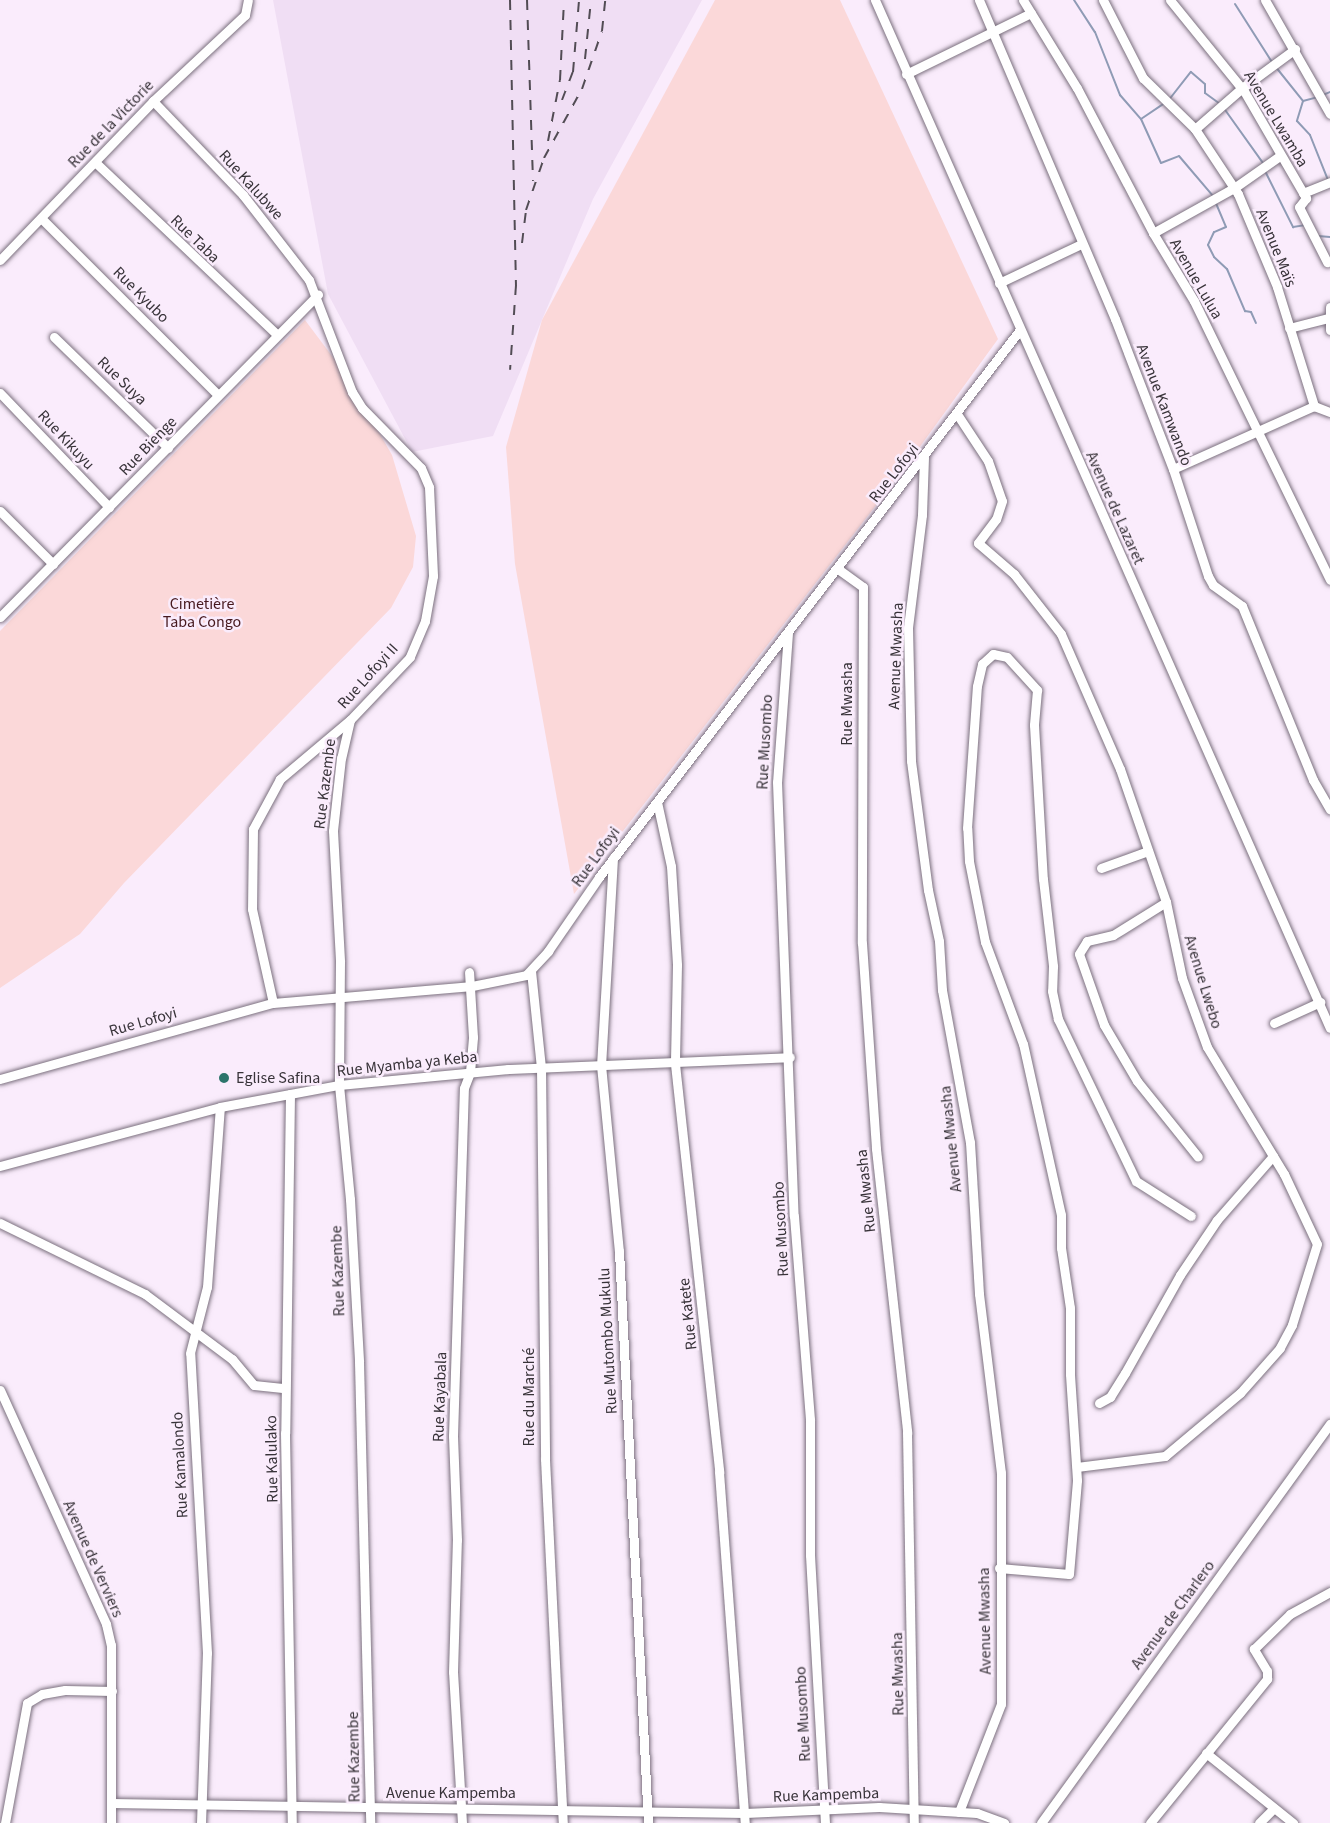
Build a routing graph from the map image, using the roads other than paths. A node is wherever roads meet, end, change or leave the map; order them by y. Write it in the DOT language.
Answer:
graph roads {
  1 [pos="248,0"];
  2 [pos="875,0"];
  3 [pos="979,0"];
  4 [pos="1023,0"];
  5 [pos="1102,0"];
  6 [pos="1170,0"];
  7 [pos="1265,0"];
  8 [pos="1031,13"];
  9 [pos="993,32"];
  10 [pos="1295,49"];
  11 [pos="906,74"];
  12 [pos="1242,88"];
  13 [pos="153,101"];
  14 [pos="1330,114"];
  15 [pos="1195,129"];
  16 [pos="1281,155"];
  17 [pos="95,162"];
  18 [pos="1330,182"];
  19 [pos="1234,188"];
  20 [pos="1303,193"];
  21 [pos="41,218"];
  22 [pos="1153,233"];
  23 [pos="1081,244"];
  24 [pos="0,260"];
  25 [pos="1327,261"];
  26 [pos="999,283"];
  27 [pos="318,295"];
  28 [pos="1330,307"];
  29 [pos="1328,318"];
  30 [pos="1289,328"];
  31 [pos="1330,330"];
  32 [pos="1019,331"];
  33 [pos="276,334"];
  34 [pos="54,337"];
  35 [pos="0,393"];
  36 [pos="218,395"];
  37 [pos="1314,406"];
  38 [pos="1330,412"];
  39 [pos="957,414"];
  40 [pos="1260,432"];
  41 [pos="168,448"];
  42 [pos="924,457"];
  43 [pos="1173,469"];
  44 [pos="109,507"];
  45 [pos="0,511"];
  46 [pos="53,564"];
  47 [pos="838,569"];
  48 [pos="1330,579"];
  49 [pos="0,617"];
  50 [pos="788,633"];
  51 [pos="350,720"];
  52 [pos="657,802"];
  53 [pos="1330,809"];
  54 [pos="1148,850"];
  55 [pos="614,858"];
  56 [pos="1101,867"];
  57 [pos="1166,902"];
  58 [pos="531,971"];
  59 [pos="469,972"];
  60 [pos="472,986"];
  61 [pos="340,998"];
  62 [pos="1320,1002"];
  63 [pos="273,1003"];
  64 [pos="1274,1023"];
  65 [pos="1330,1029"];
  66 [pos="790,1057"];
  67 [pos="675,1064"];
  68 [pos="601,1065"];
  69 [pos="541,1067"];
  70 [pos="470,1072"];
  71 [pos="0,1079"];
  72 [pos="339,1085"];
  73 [pos="290,1094"];
  74 [pos="220,1107"];
  75 [pos="1273,1156"];
  76 [pos="1198,1157"];
  77 [pos="0,1166"];
  78 [pos="1191,1216"];
  79 [pos="0,1223"];
  80 [pos="192,1332"];
  81 [pos="285,1388"];
  82 [pos="0,1390"];
  83 [pos="1099,1403"];
  84 [pos="1330,1424"];
  85 [pos="1077,1467"];
  86 [pos="999,1568"];
  87 [pos="1330,1592"];
  88 [pos="112,1691"];
  89 [pos="1206,1753"];
  90 [pos="111,1803"];
  91 [pos="203,1804"];
  92 [pos="292,1806"];
  93 [pos="462,1807"];
  94 [pos="369,1808"];
  95 [pos="1274,1808"];
  96 [pos="563,1809"];
  97 [pos="914,1810"];
  98 [pos="824,1811"];
  99 [pos="647,1812"];
  100 [pos="960,1812"];
  101 [pos="745,1813"];
  102 [pos="5,1823"];
  103 [pos="111,1823"];
  104 [pos="201,1823"];
  105 [pos="292,1823"];
  106 [pos="370,1823"];
  107 [pos="462,1823"];
  108 [pos="563,1823"];
  109 [pos="648,1823"];
  110 [pos="746,1823"];
  111 [pos="825,1823"];
  112 [pos="914,1823"];
  113 [pos="1004,1823"];
  114 [pos="1041,1823"];
  115 [pos="1150,1823"];
  116 [pos="1259,1823"];
  117 [pos="1293,1823"];
  1 -- 13 [label="street, Rue de la Victorie"];
  2 -- 11 [label="street, Avenue de Lazaret"];
  3 -- 9 [label="street, Avenue Kamwando"];
  4 -- 8 [label="street, Avenue Lulua"];
  5 -- 15 [label="street, Avenue Maïs"];
  6 -- 12 [label="street, Avenue Lwamba"];
  7 -- 10 [label="street"];
  8 -- 9 [label="street"];
  8 -- 22 [label="street, Avenue Lulua"];
  9 -- 11 [label="street"];
  9 -- 23 [label="street, Avenue Kamwando"];
  10 -- 12 [label="street"];
  10 -- 14 [label="street"];
  11 -- 26 [label="street, Avenue de Lazaret"];
  12 -- 15 [label="street"];
  12 -- 16 [label="street, Avenue Lwamba"];
  13 -- 17 [label="street, Rue de la Victorie"];
  13 -- 27 [label="street, Rue Kalubwe"];
  15 -- 19 [label="street, Avenue Maïs"];
  16 -- 19 [label="street"];
  16 -- 20 [label="street, Avenue Lwamba"];
  17 -- 21 [label="street, Rue de la Victorie"];
  17 -- 33 [label="street, Rue Taba"];
  18 -- 20 [label="street"];
  19 -- 22 [label="street"];
  19 -- 30 [label="street, Avenue Maïs"];
  20 -- 25 [label="street, Avenue Lwamba"];
  21 -- 24 [label="street, Rue de la Victorie"];
  21 -- 36 [label="street, Rue Kyubo"];
  22 -- 40 [label="street, Avenue Lulua"];
  23 -- 26 [label="street"];
  23 -- 43 [label="street, Avenue Kamwando"];
  26 -- 32 [label="street, Avenue de Lazaret"];
  27 -- 33 [label="street, Rue Bienge"];
  27 -- 51 [label="street, Rue Lofoyi II"];
  28 -- 29 [label="street"];
  29 -- 30 [label="street"];
  29 -- 31 [label="street"];
  30 -- 37 [label="street, Avenue Maïs"];
  32 -- 39 [label="street, Rue Lofoyi"];
  32 -- 62 [label="street, Avenue de Lazaret"];
  33 -- 36 [label="street, Rue Bienge"];
  34 -- 41 [label="street, Rue Suya"];
  35 -- 44 [label="street, Rue Kikuyu"];
  36 -- 41 [label="street, Rue Bienge"];
  37 -- 38 [label="street"];
  37 -- 40 [label="street"];
  39 -- 42 [label="street, Rue Lofoyi"];
  39 -- 54 [label="street, Avenue Lwebo"];
  40 -- 43 [label="street"];
  40 -- 48 [label="street, Avenue Lulua"];
  41 -- 44 [label="street, Rue Bienge"];
  42 -- 47 [label="street, Rue Lofoyi"];
  42 -- 86 [label="street, Avenue Mwasha"];
  43 -- 53 [label="street, Avenue Kamwando"];
  44 -- 46 [label="street, Rue Bienge"];
  45 -- 46 [label="street"];
  46 -- 49 [label="street, Rue Bienge"];
  47 -- 50 [label="street, Rue Lofoyi"];
  47 -- 97 [label="street, Rue Mwasha"];
  50 -- 52 [label="street, Rue Lofoyi"];
  50 -- 66 [label="street, Rue Musombo"];
  51 -- 61 [label="street, Rue Kazembe"];
  51 -- 63 [label="street, Rue Lofoyi II"];
  52 -- 55 [label="street, Rue Lofoyi"];
  52 -- 67 [label="street, Rue Katete"];
  54 -- 56 [label="street"];
  54 -- 57 [label="street, Avenue Lwebo"];
  55 -- 58 [label="street, Rue Lofoyi"];
  55 -- 68 [label="street, Rue Mutombo Mukulu"];
  57 -- 75 [label="street, Avenue Lwebo"];
  57 -- 76 [label="street"];
  58 -- 60 [label="street, Rue Lofoyi"];
  58 -- 69 [label="street, Rue du Marché"];
  59 -- 60 [label="street, Rue Kayabala"];
  60 -- 61 [label="street, Rue Lofoyi"];
  60 -- 70 [label="street, Rue Kayabala"];
  61 -- 63 [label="street, Rue Lofoyi"];
  61 -- 72 [label="street, Rue Kazembe"];
  62 -- 64 [label="street"];
  62 -- 65 [label="street, Avenue de Lazaret"];
  63 -- 71 [label="street, Rue Lofoyi"];
  66 -- 67 [label="street, Rue Myamba ya Keba"];
  66 -- 98 [label="street, Rue Musombo"];
  67 -- 68 [label="street, Rue Myamba ya Keba"];
  67 -- 101 [label="street, Rue Katete"];
  68 -- 69 [label="street, Rue Myamba ya Keba"];
  68 -- 99 [label="street, Rue Mutombo Mukulu"];
  69 -- 70 [label="street, Rue Myamba ya Keba"];
  69 -- 96 [label="street, Rue du Marché"];
  70 -- 72 [label="street, Rue Myamba ya Keba"];
  70 -- 93 [label="street, Rue Kayabala"];
  72 -- 73 [label="street, Rue Myamba ya Keba"];
  72 -- 94 [label="street, Rue Kazembe"];
  73 -- 74 [label="street, Rue Myamba ya Keba"];
  73 -- 81 [label="street, Rue Kalulako"];
  74 -- 77 [label="street, Rue Myamba ya Keba"];
  74 -- 80 [label="street, Rue Kamalondo"];
  75 -- 83 [label="street"];
  75 -- 85 [label="street, Avenue Lwebo"];
  78 -- 85 [label="street"];
  79 -- 80 [label="street"];
  80 -- 81 [label="street"];
  80 -- 91 [label="street, Rue Kamalondo"];
  81 -- 92 [label="street, Rue Kalulako"];
  82 -- 88 [label="street, Avenue de Verviers"];
  84 -- 114 [label="street, Avenue de Charlero"];
  85 -- 86 [label="street"];
  86 -- 100 [label="street, Avenue Mwasha"];
  87 -- 89 [label="street"];
  88 -- 90 [label="street, Avenue de Verviers"];
  88 -- 102 [label="street"];
  89 -- 95 [label="street"];
  89 -- 115 [label="street"];
  90 -- 91 [label="street, Avenue Kampemba"];
  90 -- 103 [label="street, Avenue de Verviers"];
  91 -- 92 [label="street, Avenue Kampemba"];
  91 -- 104 [label="street, Rue Kamalondo"];
  92 -- 94 [label="street, Avenue Kampemba"];
  92 -- 105 [label="street, Rue Kalulako"];
  93 -- 94 [label="street, Avenue Kampemba"];
  93 -- 96 [label="street, Avenue Kampemba"];
  93 -- 107 [label="street, Rue Kayabala"];
  94 -- 106 [label="street, Rue Kazembe"];
  95 -- 116 [label="street"];
  95 -- 117 [label="street"];
  96 -- 99 [label="street, Avenue Kampemba"];
  96 -- 108 [label="street, Rue du Marché"];
  97 -- 98 [label="street, Rue Kampemba"];
  97 -- 100 [label="street, Rue Kampemba"];
  97 -- 112 [label="street, Rue Mwasha"];
  98 -- 101 [label="street, Rue Kampemba"];
  98 -- 111 [label="street, Rue Musombo"];
  99 -- 101 [label="street, Rue Kampemba"];
  99 -- 109 [label="street, Rue Mutombo Mukulu"];
  100 -- 113 [label="street, Rue Kampemba"];
  101 -- 110 [label="street, Rue Katete"];
}
